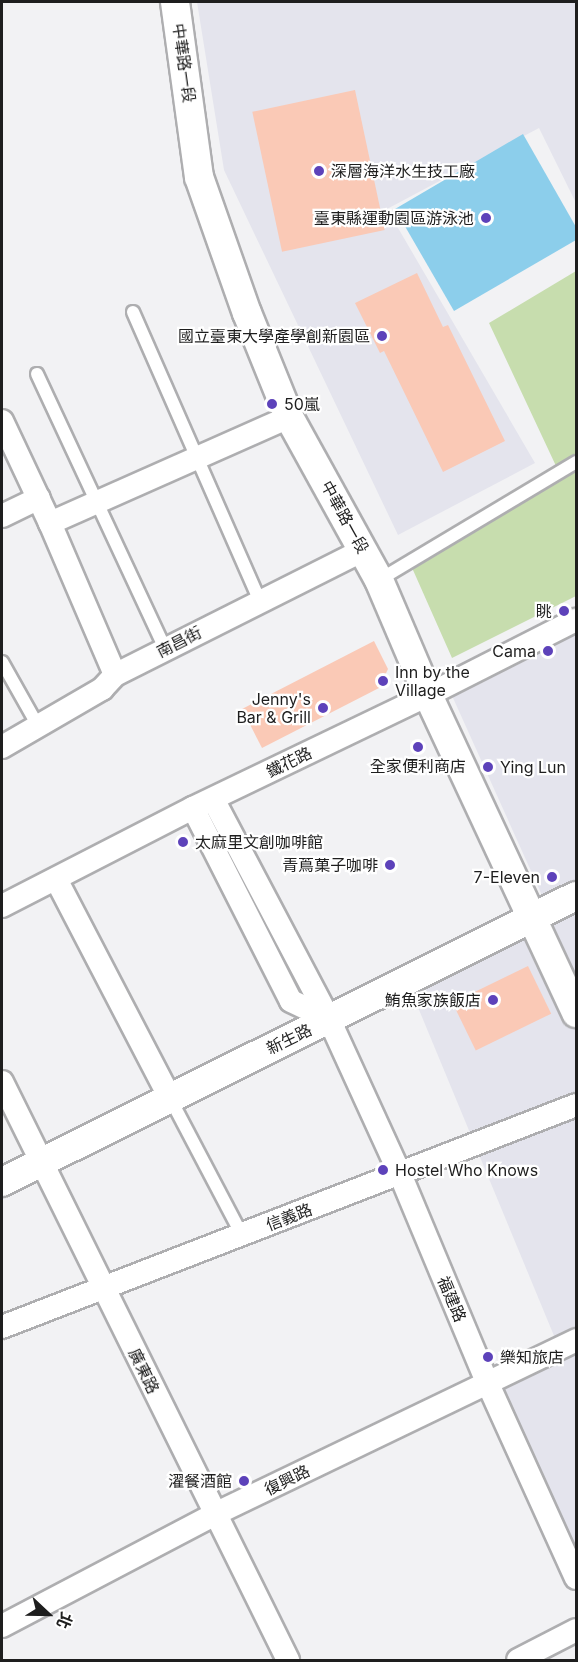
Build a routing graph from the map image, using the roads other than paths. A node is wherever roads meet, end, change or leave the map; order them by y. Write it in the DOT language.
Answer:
graph roads {
  1 [pos="175,2"];
  2 [pos="133,312"];
  3 [pos="37,374"];
  4 [pos="289,417"];
  5 [pos="2,421"];
  6 [pos="196,457"];
  7 [pos="576,462"];
  8 [pos="39,498"];
  9 [pos="97,503"];
  10 [pos="2,516"];
  11 [pos="50,523"];
  12 [pos="364,550"];
  13 [pos="379,580"];
  14 [pos="260,602"];
  15 [pos="576,620"];
  16 [pos="165,649"];
  17 [pos="2,662"];
  18 [pos="115,675"];
  19 [pos="428,695"];
  20 [pos="38,726"];
  21 [pos="2,747"];
  22 [pos="203,803"];
  23 [pos="56,879"];
  24 [pos="576,896"];
  25 [pos="2,906"];
  26 [pos="532,918"];
  27 [pos="576,1013"];
  28 [pos="329,1019"];
  29 [pos="2,1082"];
  30 [pos="170,1098"];
  31 [pos="576,1105"];
  32 [pos="41,1162"];
  33 [pos="400,1174"];
  34 [pos="2,1182"];
  35 [pos="242,1235"];
  36 [pos="103,1288"];
  37 [pos="2,1327"];
  38 [pos="576,1341"];
  39 [pos="488,1384"];
  40 [pos="215,1515"];
  41 [pos="576,1578"];
  42 [pos="2,1626"];
  43 [pos="576,1630"];
  44 [pos="288,1660"];
  45 [pos="518,1660"];
  1 -- 4 [label="street, 中華路一段"];
  2 -- 6 [label="lane"];
  3 -- 9 [label="lane"];
  4 -- 6 [label="street"];
  4 -- 12 [label="street, 中華路一段"];
  5 -- 8 [label="street"];
  6 -- 9 [label="street"];
  6 -- 14 [label="lane"];
  7 -- 13 [label="lane"];
  8 -- 10 [label="street"];
  8 -- 11 [label="street"];
  9 -- 11 [label="street"];
  9 -- 16 [label="lane"];
  11 -- 18 [label="street"];
  12 -- 13 [label="street, 中華路一段"];
  12 -- 14 [label="street, 南昌街"];
  13 -- 19 [label="street, 中華路一段"];
  14 -- 16 [label="street, 南昌街"];
  15 -- 19 [label="street, 鐵花路"];
  16 -- 18 [label="street, 南昌街"];
  17 -- 20 [label="lane"];
  18 -- 20 [label="street, 南昌街"];
  19 -- 22 [label="street, 鐵花路"];
  19 -- 26 [label="street, 中華路一段"];
  20 -- 21 [label="street, 南昌街"];
  22 -- 23 [label="street, 鐵花路"];
  22 -- 28 [label="street"];
  23 -- 25 [label="street, 鐵花路"];
  23 -- 30 [label="street"];
  24 -- 26 [label="street, 新生路"];
  26 -- 27 [label="street, 中華路一段"];
  26 -- 28 [label="street, 新生路"];
  28 -- 30 [label="street, 新生路"];
  28 -- 33 [label="street, 福建路"];
  29 -- 32 [label="street, 廣東路"];
  30 -- 32 [label="street, 新生路"];
  30 -- 35 [label="lane"];
  31 -- 33 [label="street, 信義路"];
  32 -- 34 [label="street, 新生路"];
  32 -- 36 [label="street, 廣東路"];
  33 -- 35 [label="street, 信義路"];
  33 -- 39 [label="street, 福建路"];
  35 -- 36 [label="street, 信義路"];
  36 -- 37 [label="street, 信義路"];
  36 -- 40 [label="street, 廣東路"];
  38 -- 39 [label="street, 復興路"];
  39 -- 40 [label="street, 復興路"];
  39 -- 41 [label="street, 福建路"];
  40 -- 42 [label="street, 復興路"];
  40 -- 44 [label="street, 廣東路"];
  43 -- 45 [label="street"];
}
